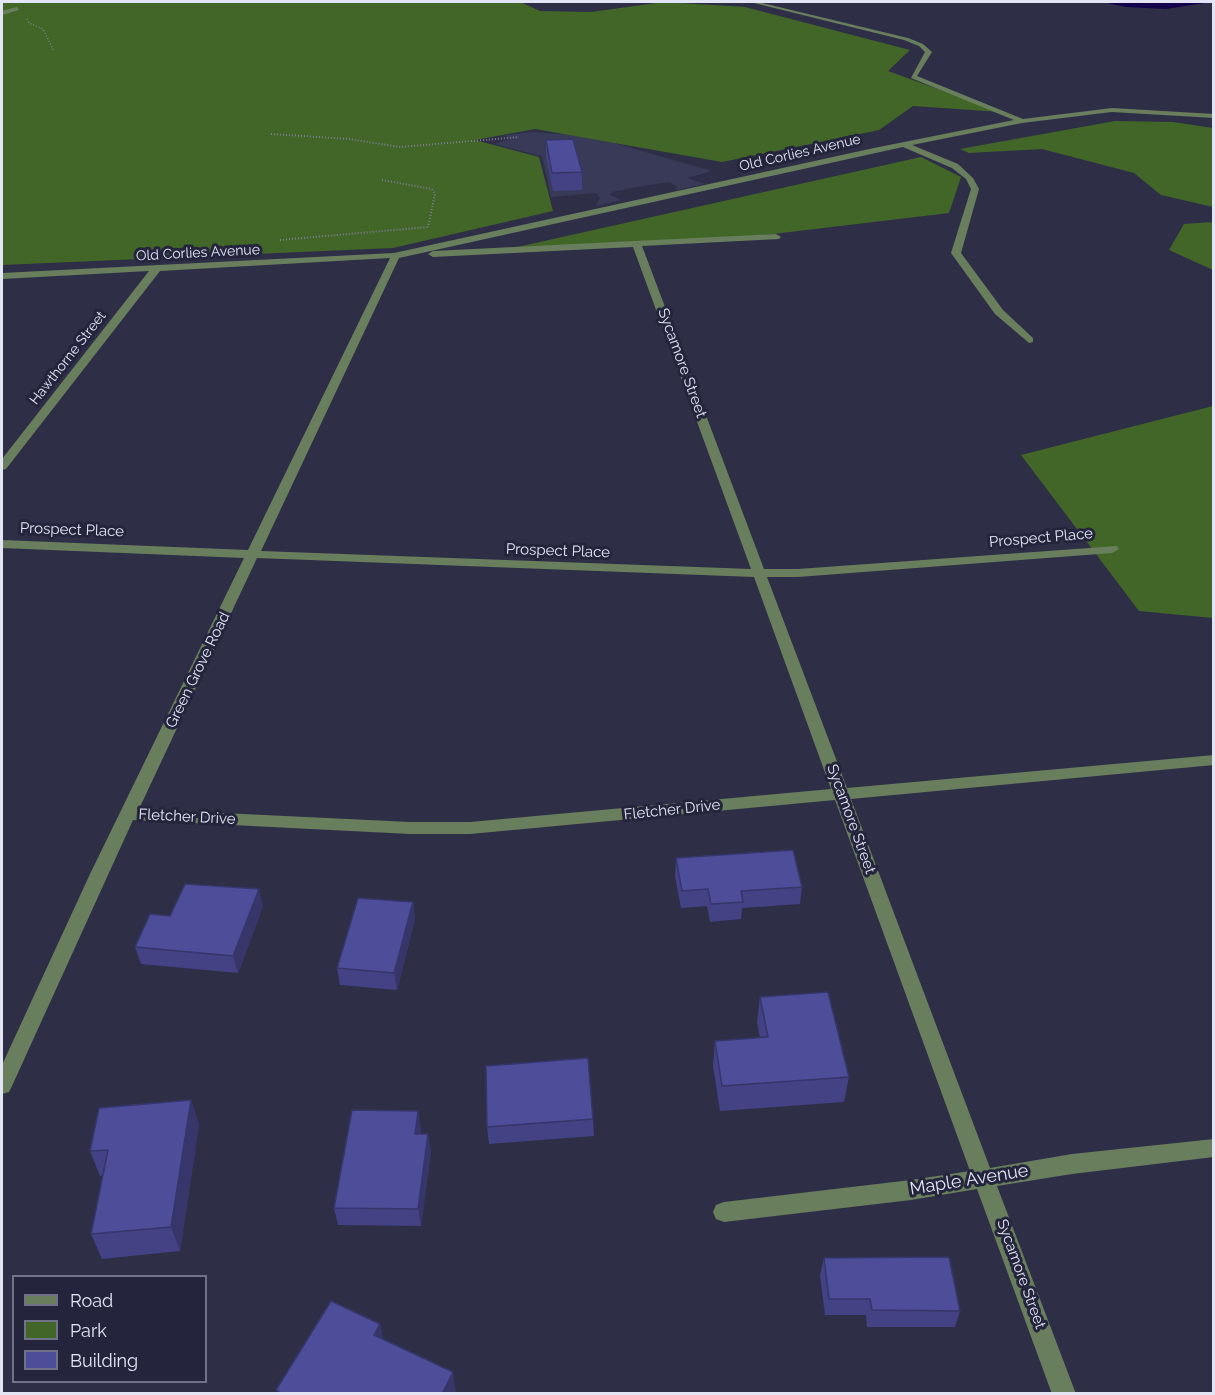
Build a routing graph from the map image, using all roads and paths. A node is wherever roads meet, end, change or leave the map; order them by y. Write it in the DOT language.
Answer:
graph roads {
  1 [pos="759,2"];
  2 [pos="16,9"];
  3 [pos="2,13"];
  4 [pos="30,16"];
  5 [pos="54,51"];
  6 [pos="1214,116"];
  7 [pos="1022,121"];
  8 [pos="271,134"];
  9 [pos="519,137"];
  10 [pos="904,144"];
  11 [pos="382,180"];
  12 [pos="437,226"];
  13 [pos="428,227"];
  14 [pos="776,237"];
  15 [pos="278,241"];
  16 [pos="637,245"];
  17 [pos="396,255"];
  18 [pos="156,268"];
  19 [pos="2,276"];
  20 [pos="1029,340"];
  21 [pos="2,466"];
  22 [pos="2,544"];
  23 [pos="1112,549"];
  24 [pos="253,555"];
  25 [pos="760,573"];
  26 [pos="1214,760"];
  27 [pos="842,794"];
  28 [pos="129,814"];
  29 [pos="2,1086"];
  30 [pos="1214,1148"];
  31 [pos="986,1177"];
  32 [pos="724,1212"];
  33 [pos="1064,1394"];
  1 -- 7 [label="street"];
  2 -- 3 [label="street"];
  4 -- 5 [label="path"];
  6 -- 7 [label="street, Old Corlies Avenue"];
  7 -- 10 [label="street, Old Corlies Avenue"];
  8 -- 9 [label="path"];
  10 -- 17 [label="street, Old Corlies Avenue"];
  10 -- 20 [label="street"];
  11 -- 13 [label="path"];
  12 -- 13 [label="path"];
  13 -- 15 [label="path"];
  14 -- 16 [label="street, Old Corlies Avenue"];
  16 -- 17 [label="street, Old Corlies Avenue"];
  16 -- 25 [label="street, Sycamore Street"];
  17 -- 18 [label="street, Old Corlies Avenue"];
  17 -- 24 [label="street, Green Grove Road"];
  18 -- 19 [label="street, Old Corlies Avenue"];
  18 -- 21 [label="street, Hawthorne Street"];
  22 -- 24 [label="street, Prospect Place"];
  23 -- 25 [label="street, Prospect Place"];
  24 -- 25 [label="street, Prospect Place"];
  24 -- 28 [label="street, Green Grove Road"];
  25 -- 27 [label="street, Sycamore Street"];
  26 -- 27 [label="street, Fletcher Drive"];
  27 -- 28 [label="street, Fletcher Drive"];
  27 -- 31 [label="street, Sycamore Street"];
  28 -- 29 [label="street, Green Grove Road"];
  30 -- 31 [label="street, Maple Avenue"];
  31 -- 32 [label="street, Maple Avenue"];
  31 -- 33 [label="street, Sycamore Street"];
}
